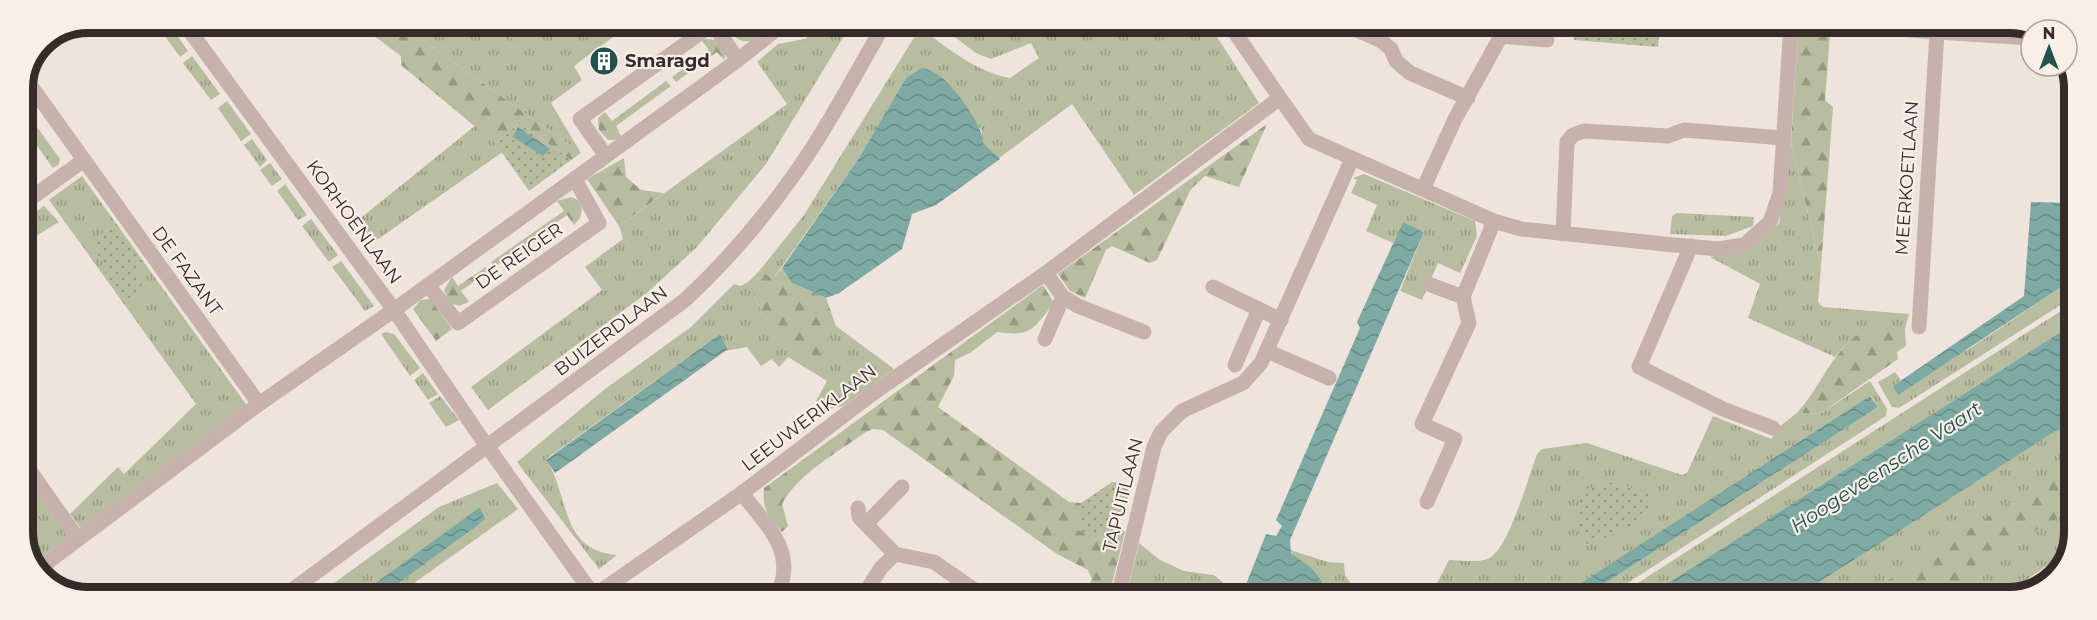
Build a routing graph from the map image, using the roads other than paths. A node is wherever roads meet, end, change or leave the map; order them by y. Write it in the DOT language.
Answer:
graph roads {
  1 [pos="191,33"];
  2 [pos="701,33"];
  3 [pos="719,33"];
  4 [pos="772,33"];
  5 [pos="879,33"];
  6 [pos="1235,33"];
  7 [pos="1364,33"];
  8 [pos="1790,33"];
  9 [pos="1937,33"];
  10 [pos="1984,33"];
  11 [pos="2019,37"];
  12 [pos="1547,39"];
  13 [pos="738,60"];
  14 [pos="33,89"];
  15 [pos="1280,98"];
  16 [pos="1468,98"];
  17 [pos="1783,138"];
  18 [pos="606,156"];
  19 [pos="1352,159"];
  20 [pos="84,160"];
  21 [pos="575,179"];
  22 [pos="1423,189"];
  23 [pos="33,196"];
  24 [pos="1494,221"];
  25 [pos="1563,234"];
  26 [pos="1691,246"];
  27 [pos="1046,273"];
  28 [pos="428,285"];
  29 [pos="1431,285"];
  30 [pos="1213,287"];
  31 [pos="1063,297"];
  32 [pos="1463,297"];
  33 [pos="1260,309"];
  34 [pos="394,310"];
  35 [pos="1281,320"];
  36 [pos="1918,327"];
  37 [pos="1144,332"];
  38 [pos="1045,339"];
  39 [pos="1267,351"];
  40 [pos="1235,365"];
  41 [pos="1329,378"];
  42 [pos="259,404"];
  43 [pos="1773,428"];
  44 [pos="488,447"];
  45 [pos="33,475"];
  46 [pos="902,487"];
  47 [pos="742,493"];
  48 [pos="1427,502"];
  49 [pos="858,508"];
  50 [pos="866,524"];
  51 [pos="78,539"];
  52 [pos="895,554"];
  53 [pos="44,565"];
  54 [pos="296,587"];
  55 [pos="589,587"];
  56 [pos="608,587"];
  57 [pos="780,587"];
  58 [pos="869,587"];
  59 [pos="970,587"];
  60 [pos="1120,587"];
  1 -- 34 [label="street, KORHOENLAAN"];
  2 -- 18 [label="street"];
  3 -- 13 [label="street"];
  4 -- 13 [label="street, DE REIGER"];
  5 -- 44 [label="street, BUIZERDLAAN"];
  6 -- 15 [label="street"];
  7 -- 16 [label="street"];
  8 -- 17 [label="street"];
  9 -- 36 [label="street, MEERKOETLAAN"];
  10 -- 11 [label="street"];
  12 -- 16 [label="street"];
  13 -- 18 [label="street, DE REIGER"];
  14 -- 20 [label="street, DE FAZANT"];
  15 -- 19 [label="street"];
  15 -- 27 [label="street, LEEUWERIKLAAN"];
  16 -- 22 [label="street"];
  17 -- 25 [label="street"];
  17 -- 26 [label="street"];
  18 -- 21 [label="street, DE REIGER"];
  19 -- 22 [label="street"];
  19 -- 35 [label="street, TAPUITLAAN"];
  20 -- 23 [label="street"];
  20 -- 42 [label="street, DE FAZANT"];
  21 -- 28 [label="street, DE REIGER"];
  21 -- 28 [label="street, DE REIGER"];
  22 -- 24 [label="street"];
  24 -- 25 [label="street"];
  24 -- 32 [label="street"];
  25 -- 26 [label="street"];
  26 -- 43 [label="street"];
  27 -- 31 [label="street"];
  27 -- 47 [label="street, LEEUWERIKLAAN"];
  28 -- 34 [label="street, DE REIGER"];
  29 -- 32 [label="street"];
  30 -- 33 [label="street"];
  31 -- 37 [label="street"];
  31 -- 38 [label="street"];
  32 -- 48 [label="street"];
  33 -- 35 [label="street"];
  33 -- 40 [label="street"];
  34 -- 42 [label="street"];
  34 -- 44 [label="street, KORHOENLAAN"];
  35 -- 39 [label="street, TAPUITLAAN"];
  39 -- 41 [label="street"];
  39 -- 60 [label="street, TAPUITLAAN"];
  42 -- 51 [label="street"];
  44 -- 54 [label="street, BUIZERDLAAN"];
  44 -- 55 [label="street, LEEUWERIKLAAN"];
  45 -- 51 [label="street"];
  46 -- 50 [label="street"];
  47 -- 56 [label="street, LEEUWERIKLAAN"];
  47 -- 57 [label="street"];
  49 -- 50 [label="street"];
  50 -- 52 [label="street"];
  51 -- 53 [label="street"];
  52 -- 58 [label="street"];
  52 -- 59 [label="street"];
}
